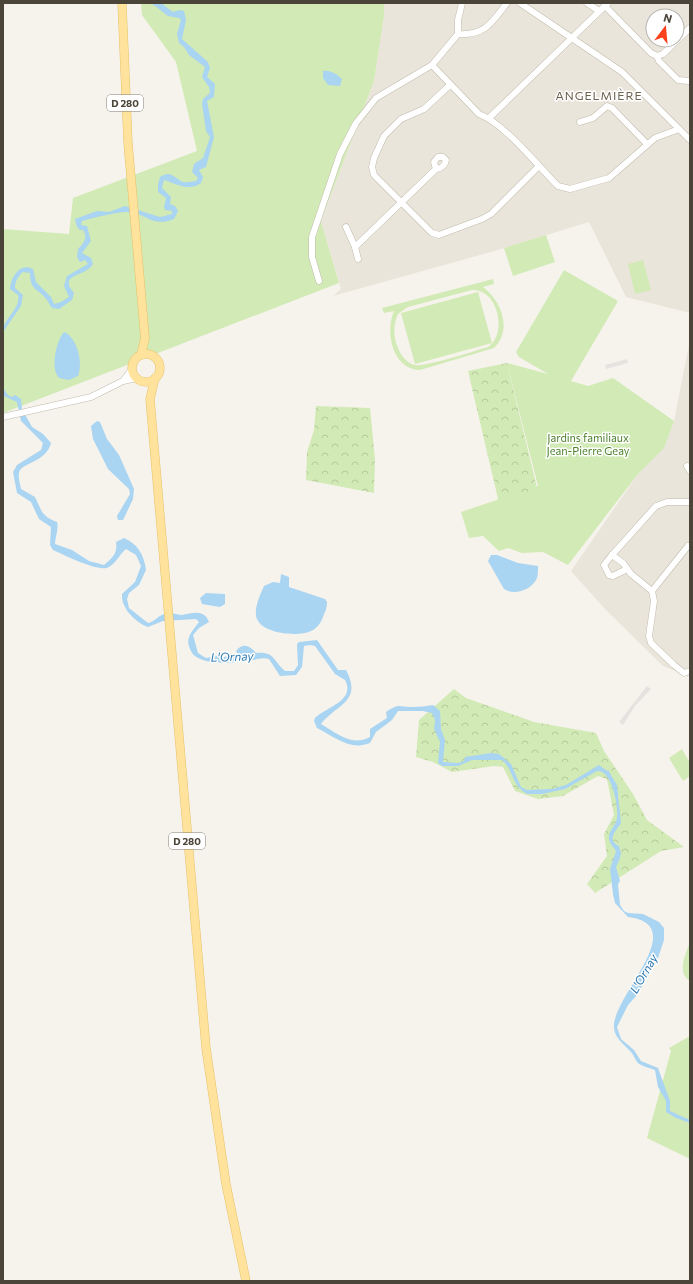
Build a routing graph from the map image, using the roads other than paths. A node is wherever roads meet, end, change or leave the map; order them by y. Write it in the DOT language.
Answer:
graph roads {
  1 [pos="122,3"];
  2 [pos="462,3"];
  3 [pos="507,3"];
  4 [pos="520,3"];
  5 [pos="587,3"];
  6 [pos="606,5"];
  7 [pos="599,11"];
  8 [pos="690,28"];
  9 [pos="458,34"];
  10 [pos="573,38"];
  11 [pos="657,56"];
  12 [pos="432,64"];
  13 [pos="689,81"];
  14 [pos="450,84"];
  15 [pos="489,118"];
  16 [pos="580,122"];
  17 [pos="679,129"];
  18 [pos="690,140"];
  19 [pos="647,144"];
  20 [pos="539,166"];
  21 [pos="436,169"];
  22 [pos="401,203"];
  23 [pos="346,227"];
  24 [pos="355,247"];
  25 [pos="358,259"];
  26 [pos="319,282"];
  27 [pos="145,338"];
  28 [pos="141,355"];
  29 [pos="152,356"];
  30 [pos="132,369"];
  31 [pos="155,378"];
  32 [pos="139,380"];
  33 [pos="122,381"];
  34 [pos="150,399"];
  35 [pos="3,416"];
  36 [pos="690,502"];
  37 [pos="688,546"];
  38 [pos="612,556"];
  39 [pos="627,569"];
  40 [pos="652,591"];
  41 [pos="690,671"];
  42 [pos="246,1281"];
  1 -- 27 [label="main road, D 280"];
  2 -- 9 [label="street"];
  3 -- 9 [label="street"];
  4 -- 10 [label="street"];
  5 -- 7 [label="street"];
  6 -- 7 [label="street"];
  6 -- 11 [label="street"];
  7 -- 10 [label="street"];
  8 -- 11 [label="street"];
  9 -- 12 [label="street"];
  10 -- 15 [label="street"];
  10 -- 17 [label="street"];
  11 -- 13 [label="street"];
  12 -- 14 [label="street"];
  12 -- 26 [label="street"];
  14 -- 15 [label="street"];
  14 -- 22 [label="street"];
  15 -- 20 [label="street"];
  16 -- 19 [label="street"];
  17 -- 18 [label="street"];
  17 -- 19 [label="street"];
  19 -- 20 [label="street"];
  20 -- 22 [label="street"];
  21 -- 22 [label="street"];
  22 -- 24 [label="street"];
  23 -- 24 [label="street"];
  24 -- 25 [label="street"];
  27 -- 28 [label="main road, D 280"];
  27 -- 29 [label="main road, D 280"];
  28 -- 29 [label="main road"];
  28 -- 30 [label="main road"];
  29 -- 31 [label="main road"];
  30 -- 32 [label="main road"];
  30 -- 33 [label="street"];
  31 -- 32 [label="main road"];
  31 -- 34 [label="main road, D 280"];
  32 -- 33 [label="street"];
  32 -- 34 [label="main road, D 280"];
  33 -- 35 [label="street"];
  34 -- 42 [label="main road, D 280"];
  36 -- 38 [label="street"];
  37 -- 40 [label="street"];
  38 -- 39 [label="street"];
  38 -- 39 [label="street"];
  39 -- 40 [label="street"];
  40 -- 41 [label="street"];
}
